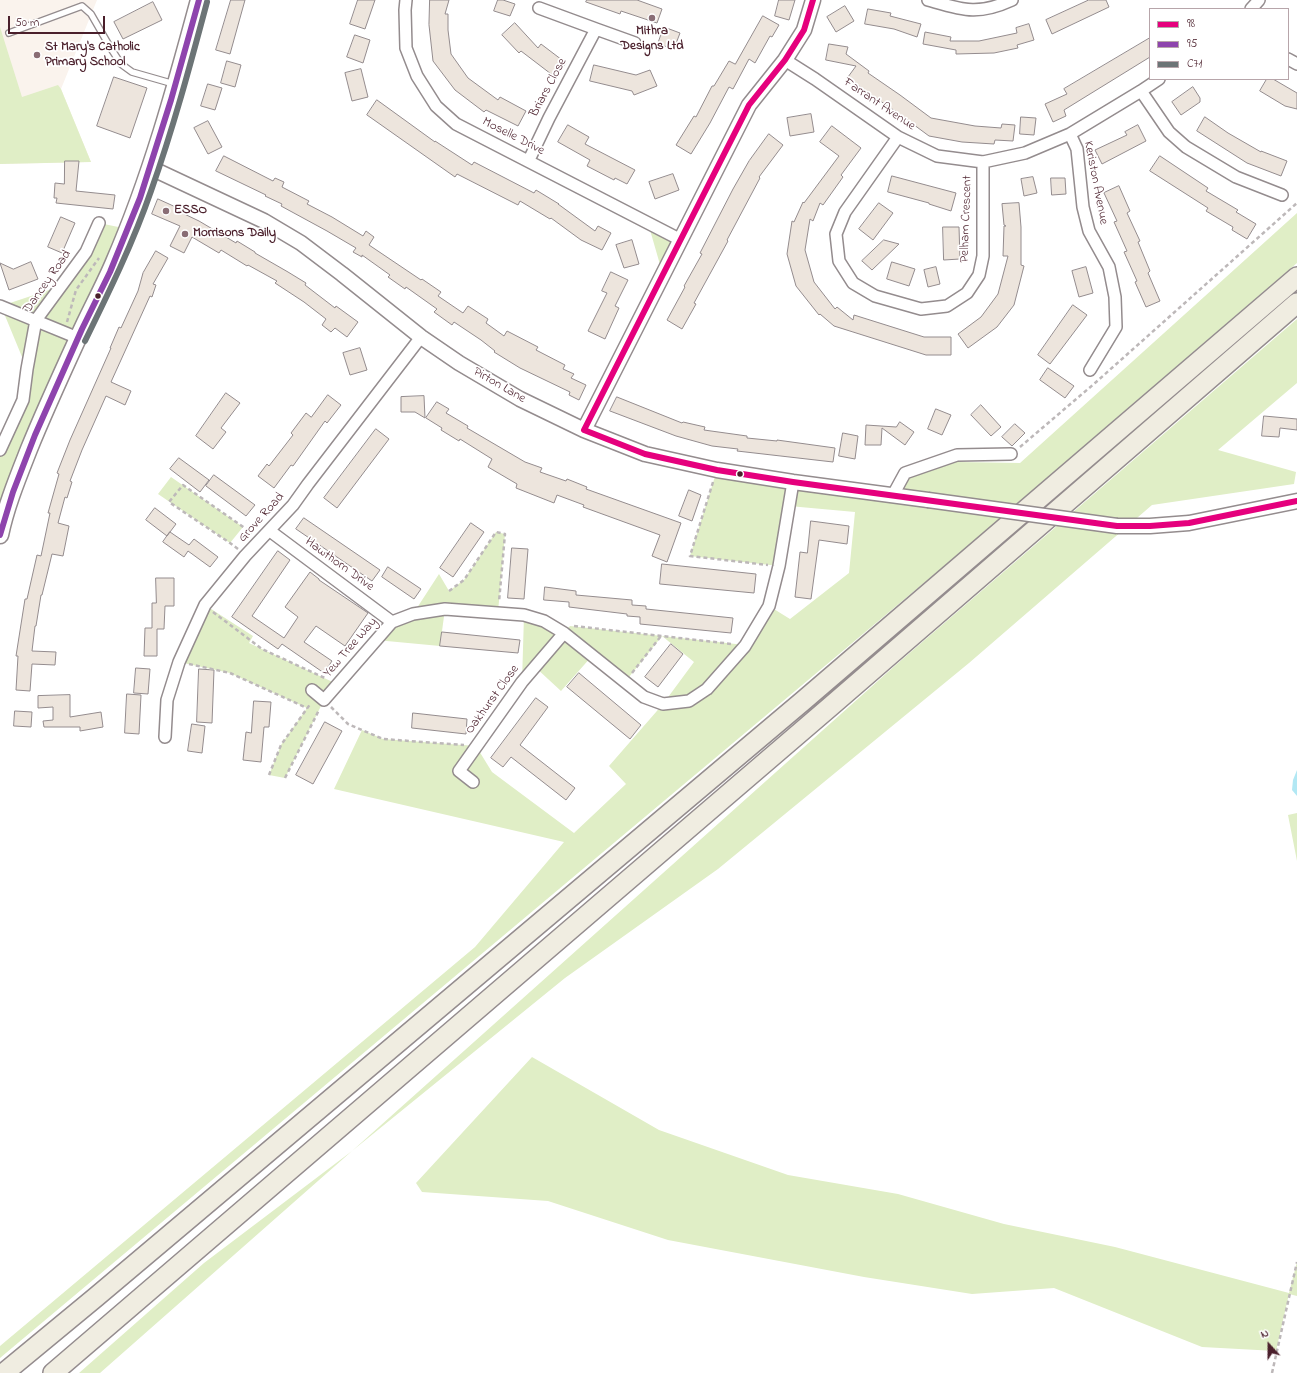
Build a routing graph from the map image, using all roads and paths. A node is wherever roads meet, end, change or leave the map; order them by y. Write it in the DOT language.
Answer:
graph roads {
  1 [pos="199,0"];
  2 [pos="406,0"];
  3 [pos="813,0"];
  4 [pos="928,0"];
  5 [pos="1012,0"];
  6 [pos="1259,0"];
  7 [pos="539,8"];
  8 [pos="1252,8"];
  9 [pos="596,29"];
  10 [pos="9,33"];
  11 [pos="635,43"];
  12 [pos="785,60"];
  13 [pos="1158,80"];
  14 [pos="176,85"];
  15 [pos="1141,92"];
  16 [pos="1070,134"];
  17 [pos="898,137"];
  18 [pos="529,160"];
  19 [pos="983,162"];
  20 [pos="151,168"];
  21 [pos="1282,195"];
  22 [pos="1297,203"];
  23 [pos="99,224"];
  24 [pos="681,240"];
  25 [pos="1297,277"];
  26 [pos="1297,303"];
  27 [pos="0,306"];
  28 [pos="36,320"];
  29 [pos="421,337"];
  30 [pos="78,338"];
  31 [pos="1090,370"];
  32 [pos="584,430"];
  33 [pos="0,450"];
  34 [pos="1011,454"];
  35 [pos="717,470"];
  36 [pos="793,482"];
  37 [pos="893,495"];
  38 [pos="1297,501"];
  39 [pos="270,531"];
  40 [pos="0,535"];
  41 [pos="262,540"];
  42 [pos="246,556"];
  43 [pos="779,566"];
  44 [pos="449,591"];
  45 [pos="205,605"];
  46 [pos="498,612"];
  47 [pos="392,622"];
  48 [pos="564,632"];
  49 [pos="662,636"];
  50 [pos="745,646"];
  51 [pos="179,662"];
  52 [pos="625,682"];
  53 [pos="337,684"];
  54 [pos="318,695"];
  55 [pos="307,708"];
  56 [pos="165,736"];
  57 [pos="476,746"];
  58 [pos="269,774"];
  59 [pos="285,778"];
  60 [pos="473,782"];
  61 [pos="1297,1262"];
  62 [pos="4,1373"];
  63 [pos="53,1373"];
  64 [pos="1272,1373"];
  1 -- 14 [label="main road"];
  2 -- 18 [label="street, Moselle Drive"];
  3 -- 12 [label="street"];
  4 -- 5 [label="street"];
  6 -- 8 [label="street"];
  7 -- 9 [label="street"];
  9 -- 11 [label="street"];
  9 -- 18 [label="street, Briars Close"];
  10 -- 14 [label="lane"];
  12 -- 17 [label="street, Farrant Avenue"];
  12 -- 24 [label="street"];
  13 -- 15 [label="street, Farrant Avenue"];
  14 -- 20 [label="main road"];
  15 -- 16 [label="street, Farrant Avenue"];
  15 -- 21 [label="street"];
  16 -- 19 [label="street, Farrant Avenue"];
  16 -- 31 [label="street, Keriston Avenue"];
  17 -- 19 [label="street, Farrant Avenue"];
  17 -- 19 [label="street, Pelham Crescent"];
  18 -- 24 [label="street, Moselle Drive"];
  20 -- 29 [label="street, Pirton Lane"];
  20 -- 30 [label="main road"];
  22 -- 34 [label="path"];
  23 -- 28 [label="street, Dancey Road"];
  24 -- 32 [label="street"];
  25 -- 62 [label="highway"];
  26 -- 63 [label="highway"];
  27 -- 28 [label="street"];
  28 -- 30 [label="street"];
  28 -- 33 [label="street, Dancey Road"];
  29 -- 32 [label="street, Pirton Lane"];
  29 -- 39 [label="street, Grove Road"];
  30 -- 40 [label="main road"];
  32 -- 35 [label="street, Pirton Lane"];
  34 -- 37 [label="street"];
  35 -- 36 [label="street, Pirton Lane"];
  35 -- 43 [label="path"];
  36 -- 37 [label="street, Pirton Lane"];
  36 -- 43 [label="street, Yew Tree Way"];
  37 -- 38 [label="street, Pirton Lane, bridge"];
  39 -- 41 [label="street, Grove Road"];
  39 -- 47 [label="street, Hawthorn Drive"];
  41 -- 42 [label="street, Grove Road"];
  41 -- 42 [label="path"];
  42 -- 45 [label="street, Grove Road"];
  43 -- 50 [label="street, Yew Tree Way"];
  44 -- 46 [label="path"];
  45 -- 51 [label="street, Grove Road"];
  45 -- 53 [label="path"];
  46 -- 47 [label="street, Yew Tree Way"];
  46 -- 48 [label="street, Yew Tree Way"];
  47 -- 53 [label="street, Yew Tree Way"];
  48 -- 49 [label="path"];
  48 -- 52 [label="street, Yew Tree Way"];
  48 -- 57 [label="street, Oakhurst Close"];
  49 -- 50 [label="path"];
  49 -- 52 [label="path"];
  50 -- 52 [label="street, Yew Tree Way"];
  51 -- 55 [label="path"];
  51 -- 56 [label="street, Grove Road"];
  53 -- 54 [label="street, Yew Tree Way"];
  54 -- 55 [label="path"];
  54 -- 57 [label="path"];
  54 -- 59 [label="path"];
  55 -- 58 [label="path"];
  57 -- 60 [label="street, Oakhurst Close"];
  61 -- 64 [label="path"];
}
